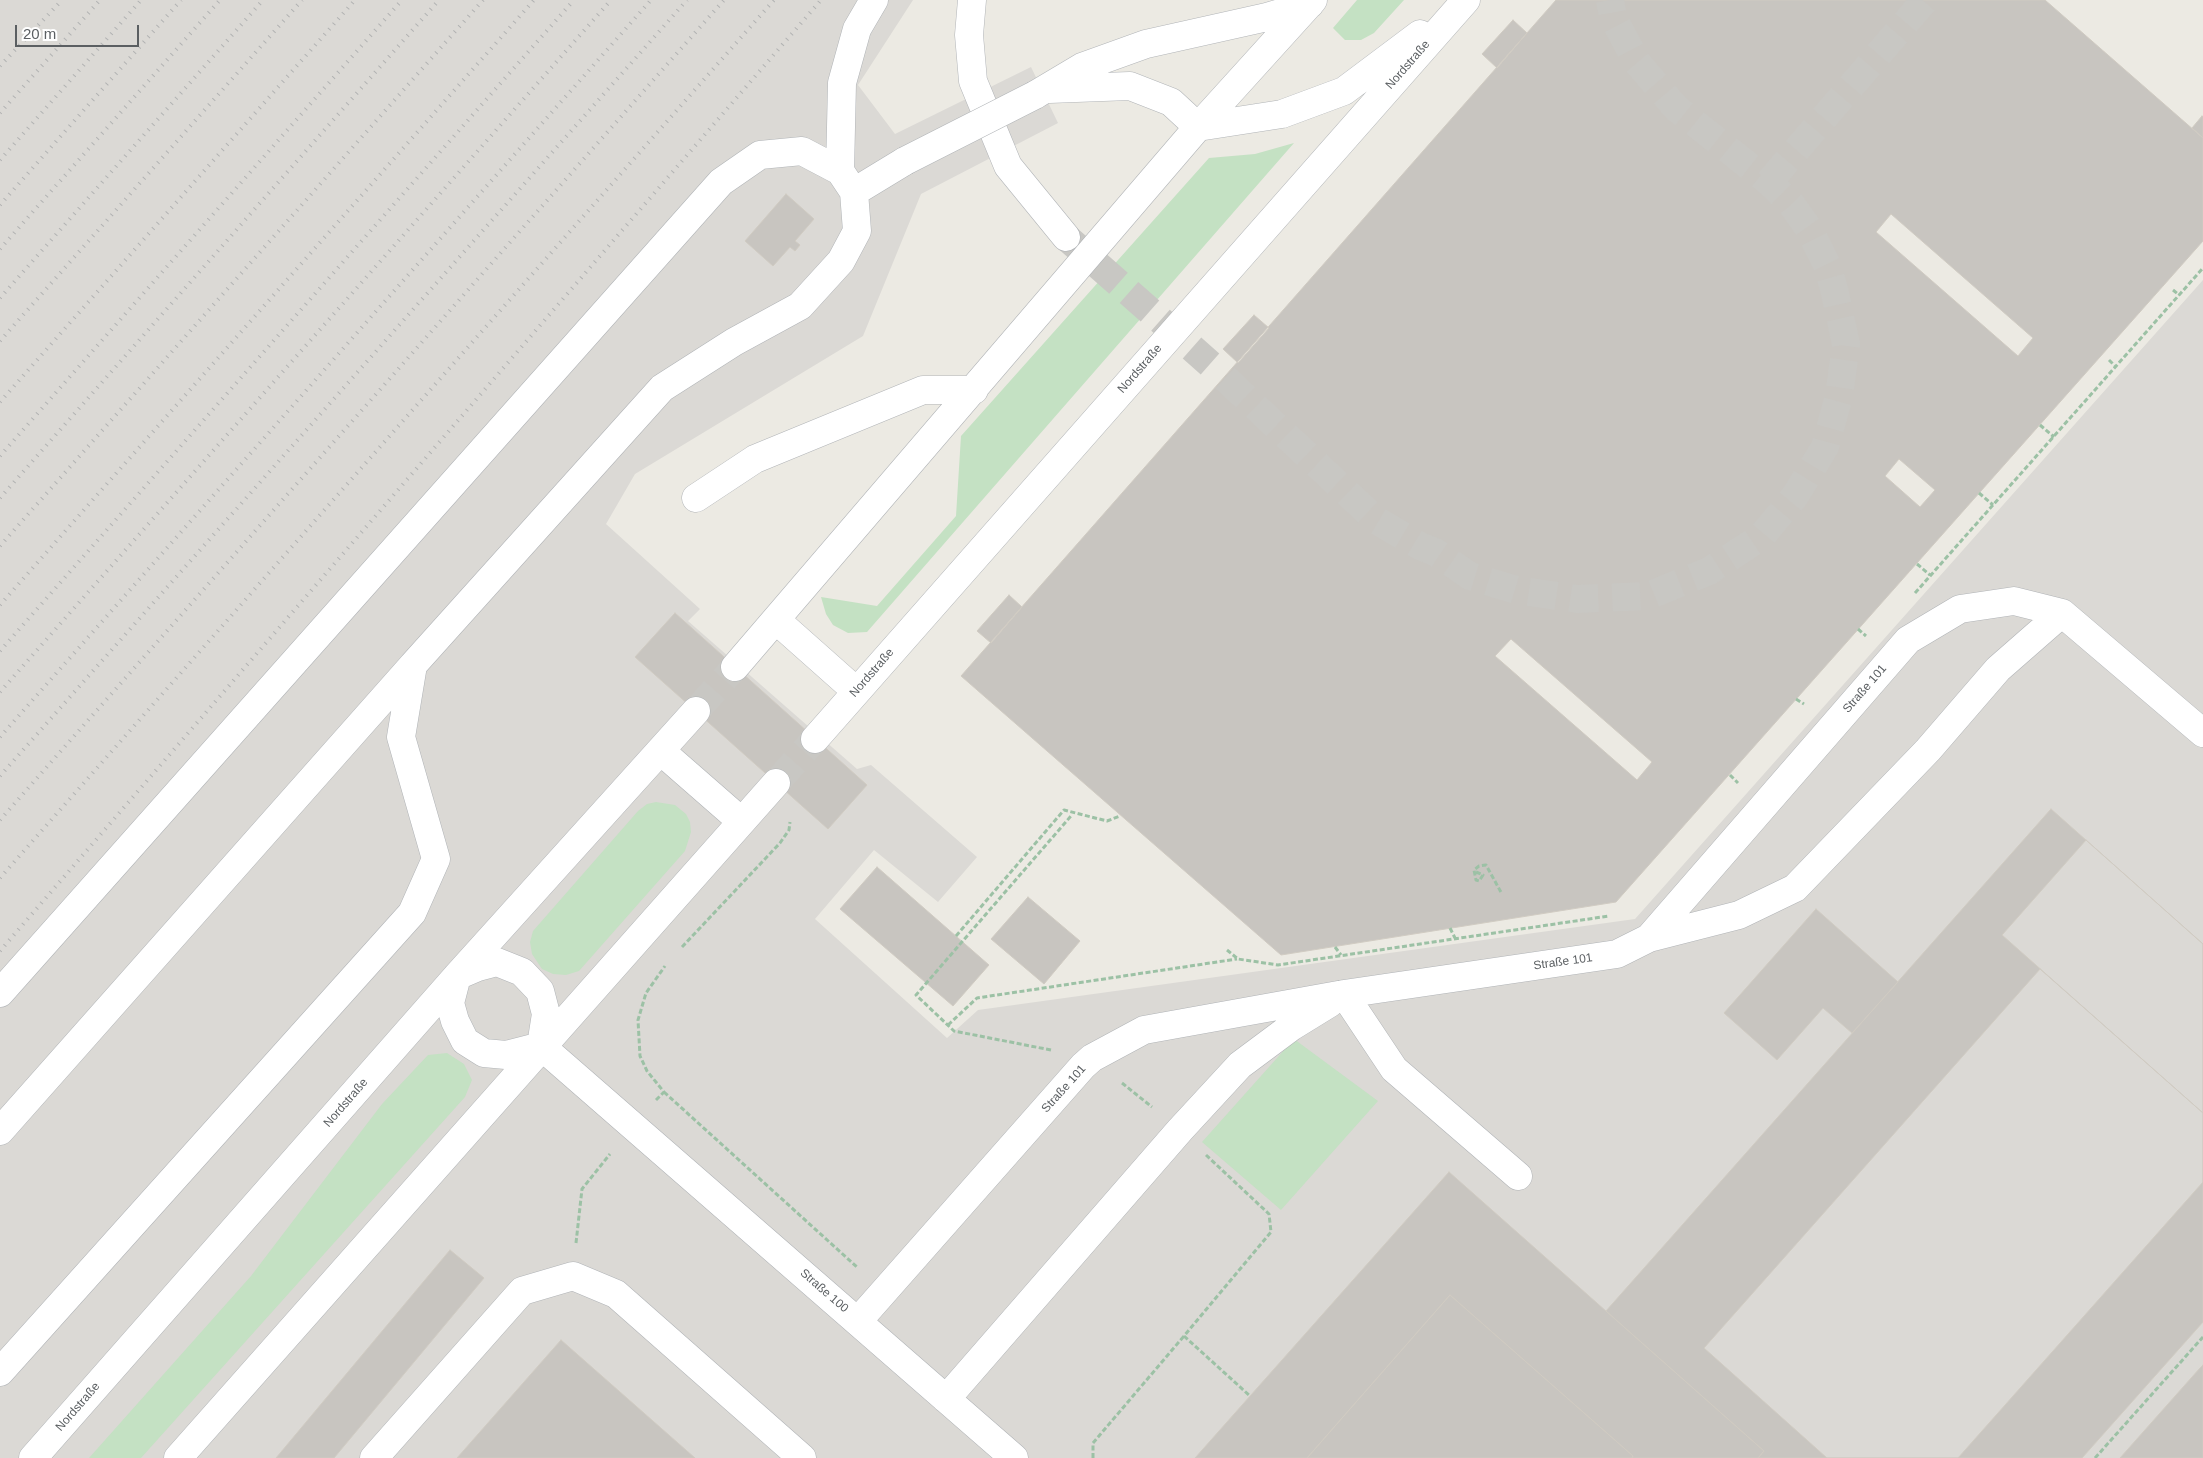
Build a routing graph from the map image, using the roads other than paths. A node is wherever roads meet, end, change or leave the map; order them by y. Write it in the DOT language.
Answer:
graph roads {
  1 [pos="874,0"];
  2 [pos="972,0"];
  3 [pos="1465,0"];
  4 [pos="1311,2"];
  5 [pos="1042,92"];
  6 [pos="1198,127"];
  7 [pos="847,182"];
  8 [pos="1066,237"];
  9 [pos="974,390"];
  10 [pos="696,498"];
  11 [pos="2062,613"];
  12 [pos="776,620"];
  13 [pos="414,665"];
  14 [pos="735,667"];
  15 [pos="856,691"];
  16 [pos="696,711"];
  17 [pos="2203,733"];
  18 [pos="815,739"];
  19 [pos="662,752"];
  20 [pos="776,783"];
  21 [pos="741,821"];
  22 [pos="1649,938"];
  23 [pos="458,976"];
  24 [pos="0,993"];
  25 [pos="1344,994"];
  26 [pos="541,1046"];
  27 [pos="0,1131"];
  28 [pos="1518,1176"];
  29 [pos="858,1321"];
  30 [pos="0,1372"];
  31 [pos="946,1399"];
  32 [pos="33,1458"];
  33 [pos="178,1458"];
  34 [pos="374,1458"];
  35 [pos="802,1458"];
  36 [pos="1014,1458"];
  1 -- 7 [label="street"];
  2 -- 8 [label="street"];
  3 -- 6 [label="street"];
  3 -- 15 [label="street, Nordstraße"];
  4 -- 5 [label="street"];
  4 -- 6 [label="street"];
  5 -- 6 [label="street"];
  5 -- 7 [label="street, bridge"];
  6 -- 9 [label="street"];
  7 -- 13 [label="street"];
  7 -- 24 [label="street"];
  9 -- 10 [label="street"];
  9 -- 12 [label="street"];
  11 -- 17 [label="street, Straße 101"];
  11 -- 22 [label="street"];
  11 -- 22 [label="street, Straße 101"];
  12 -- 14 [label="street"];
  12 -- 15 [label="street"];
  13 -- 27 [label="street"];
  13 -- 30 [label="street"];
  15 -- 18 [label="street, Nordstraße"];
  16 -- 19 [label="street, Nordstraße"];
  19 -- 21 [label="street"];
  19 -- 23 [label="street, Nordstraße"];
  20 -- 21 [label="street"];
  21 -- 26 [label="street"];
  22 -- 25 [label="street, Straße 101"];
  23 -- 26 [label="street"];
  23 -- 26 [label="street"];
  23 -- 32 [label="street, Nordstraße"];
  25 -- 28 [label="street"];
  25 -- 29 [label="street, Straße 101"];
  25 -- 31 [label="street"];
  26 -- 29 [label="street, Straße 100"];
  26 -- 33 [label="street"];
  29 -- 31 [label="street, Straße 100"];
  31 -- 36 [label="street, Straße 100"];
  34 -- 35 [label="street"];
}
